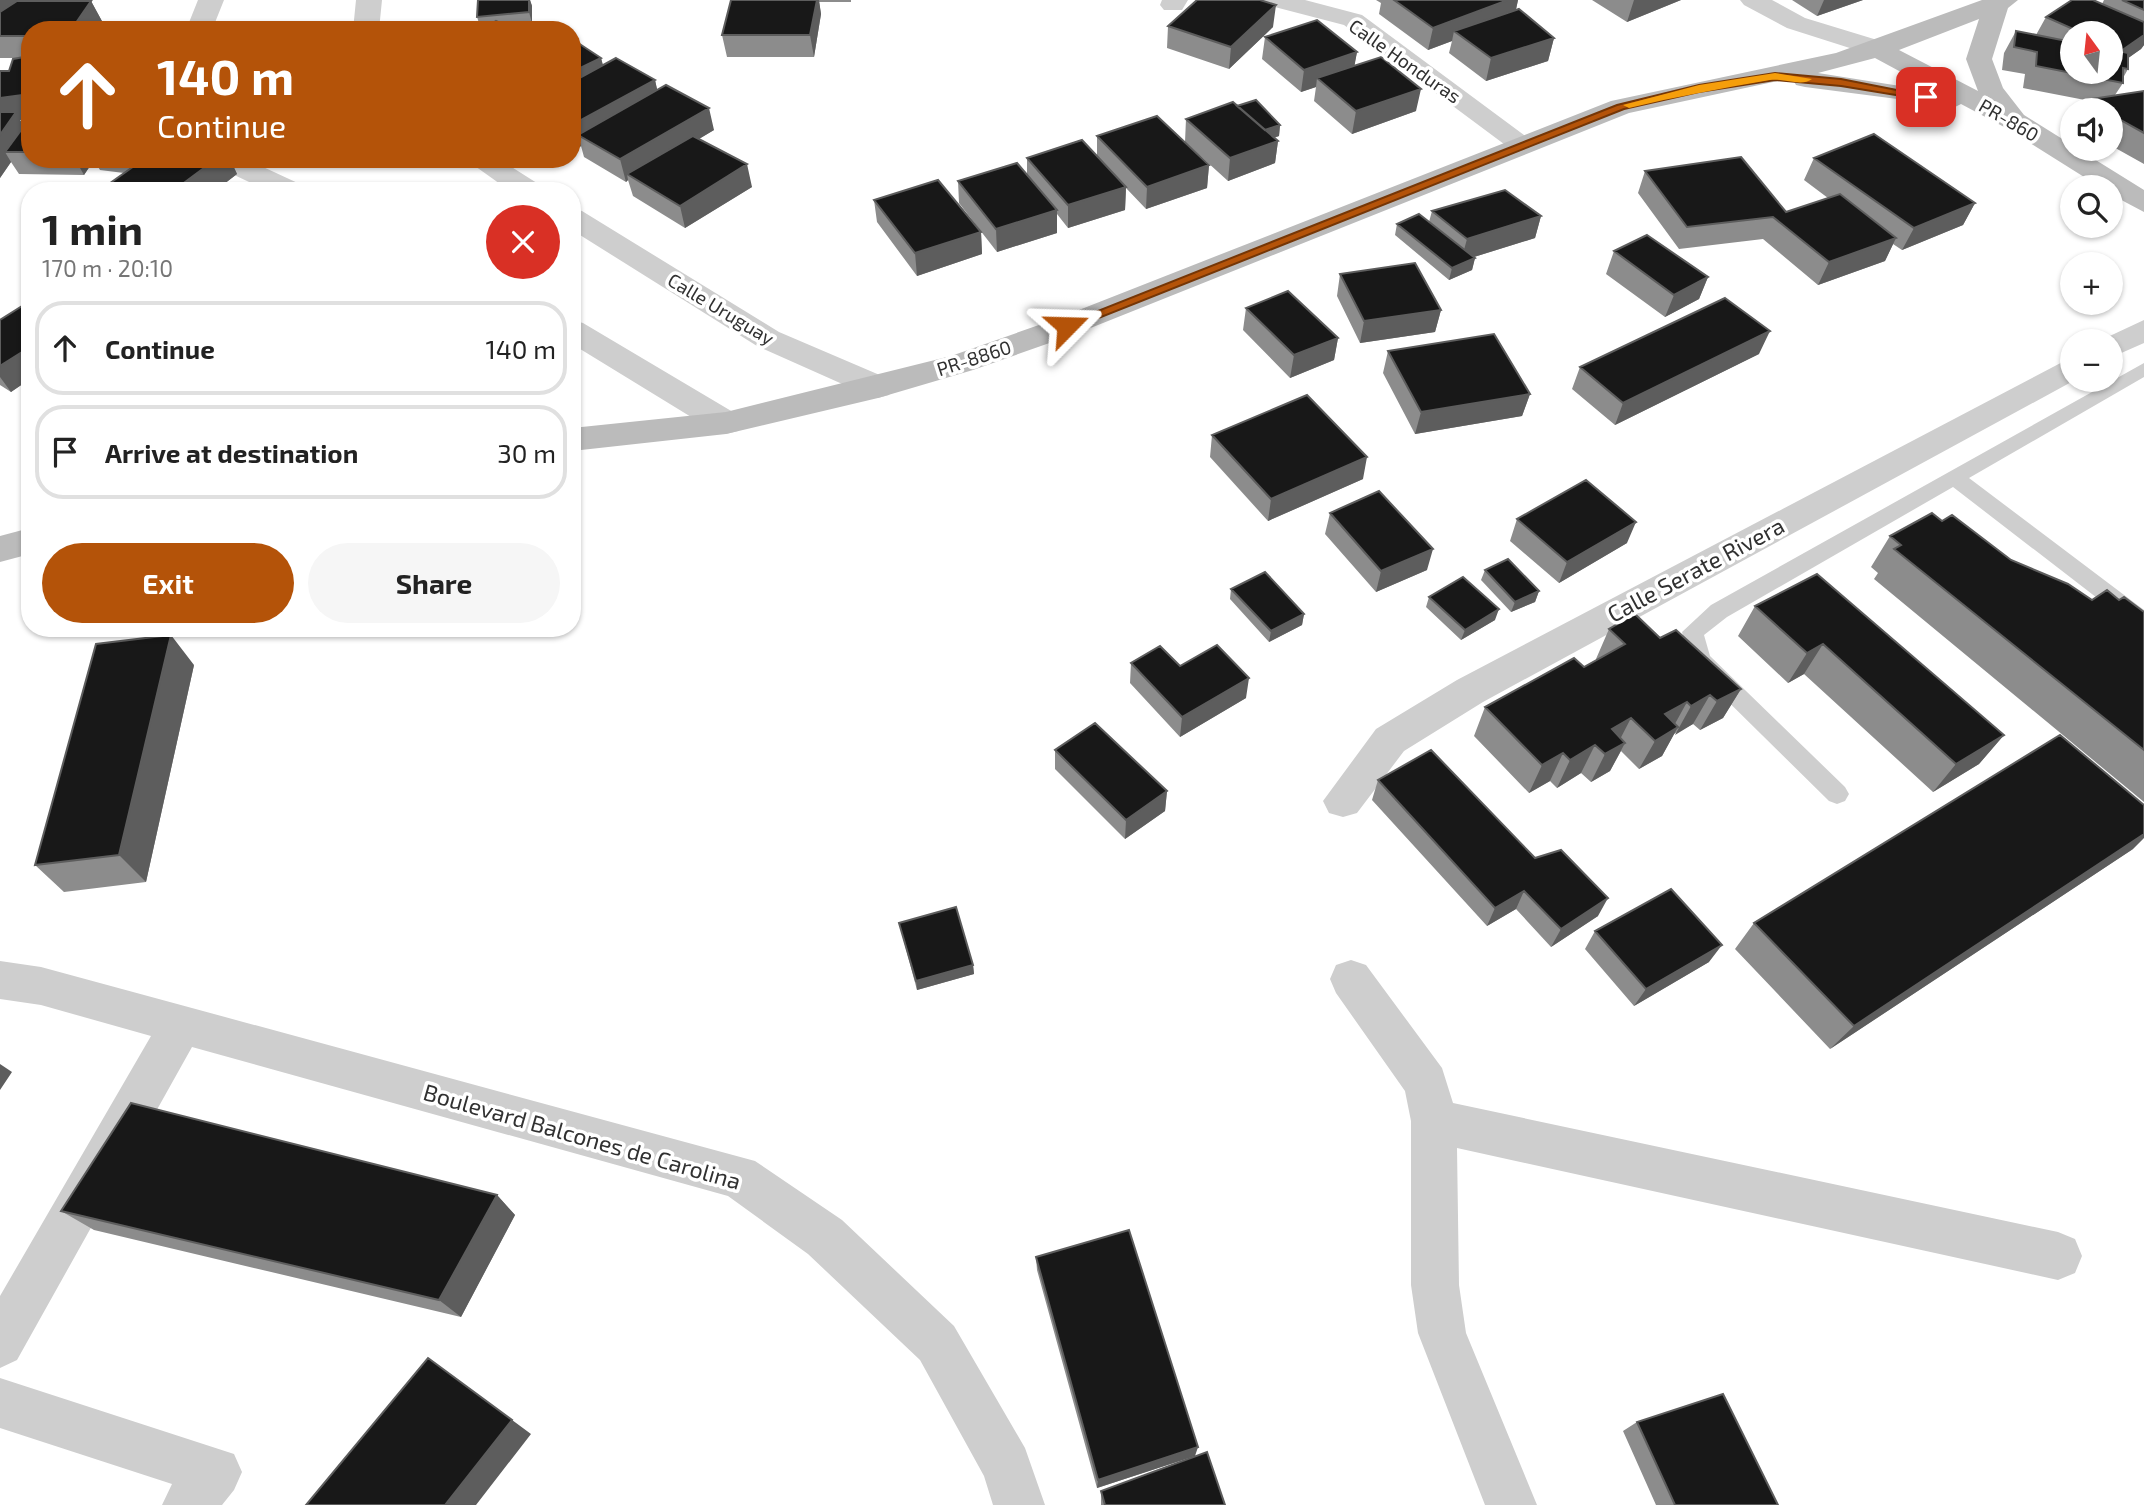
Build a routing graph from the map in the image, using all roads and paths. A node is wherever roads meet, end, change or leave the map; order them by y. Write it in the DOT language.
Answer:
graph roads {
  1 [pos="211,0"];
  2 [pos="369,0"];
  3 [pos="1276,0"];
  4 [pos="1754,0"];
  5 [pos="2001,2"];
  6 [pos="203,21"];
  7 [pos="367,21"];
  8 [pos="1878,49"];
  9 [pos="1775,76"];
  10 [pos="2016,122"];
  11 [pos="1522,144"];
  12 [pos="242,168"];
  13 [pos="493,168"];
  14 [pos="273,182"];
  15 [pos="516,182"];
  16 [pos="2144,203"];
  17 [pos="581,223"];
  18 [pos="2144,330"];
  19 [pos="581,335"];
  20 [pos="2123,341"];
  21 [pos="2144,369"];
  22 [pos="2060,374"];
  23 [pos="878,387"];
  24 [pos="726,423"];
  25 [pos="581,439"];
  26 [pos="1955,478"];
  27 [pos="21,543"];
  28 [pos="0,549"];
  29 [pos="2144,622"];
  30 [pos="1836,794"];
  31 [pos="1343,801"];
  32 [pos="1351,979"];
  33 [pos="0,980"];
  34 [pos="181,1025"];
  35 [pos="1434,1121"];
  36 [pos="2058,1256"];
  37 [pos="0,1343"];
  38 [pos="0,1403"];
  39 [pos="188,1505"];
  40 [pos="1019,1505"];
  41 [pos="1511,1505"];
  1 -- 6 [label="street"];
  2 -- 7 [label="street"];
  3 -- 11 [label="street, Calle Honduras"];
  4 -- 8 [label="street"];
  5 -- 8 [label="street"];
  5 -- 10 [label="street"];
  8 -- 9 [label="street, PR-8860 / PR-8860"];
  8 -- 10 [label="street, PR-860 / PR-860"];
  9 -- 10 [label="street"];
  9 -- 11 [label="street, PR-8860 / PR-8860"];
  10 -- 16 [label="street, PR-860 / PR-860"];
  11 -- 23 [label="street, PR-8860 / PR-8860"];
  12 -- 14 [label="street"];
  13 -- 15 [label="street"];
  17 -- 23 [label="street, Calle Uruguay"];
  18 -- 20 [label="street"];
  19 -- 24 [label="street"];
  21 -- 26 [label="lane"];
  22 -- 31 [label="street, Calle Serate Rivera"];
  23 -- 24 [label="street, PR-8860 / PR-8860"];
  24 -- 25 [label="street, PR-8860 / PR-8860"];
  26 -- 29 [label="lane"];
  26 -- 30 [label="lane"];
  27 -- 28 [label="street"];
  32 -- 35 [label="street"];
  33 -- 34 [label="street, Boulevard Balcones de Carolina"];
  34 -- 37 [label="street"];
  34 -- 40 [label="street, Boulevard Balcones de Carolina"];
  35 -- 36 [label="street"];
  35 -- 41 [label="street"];
  38 -- 39 [label="street"];
}
